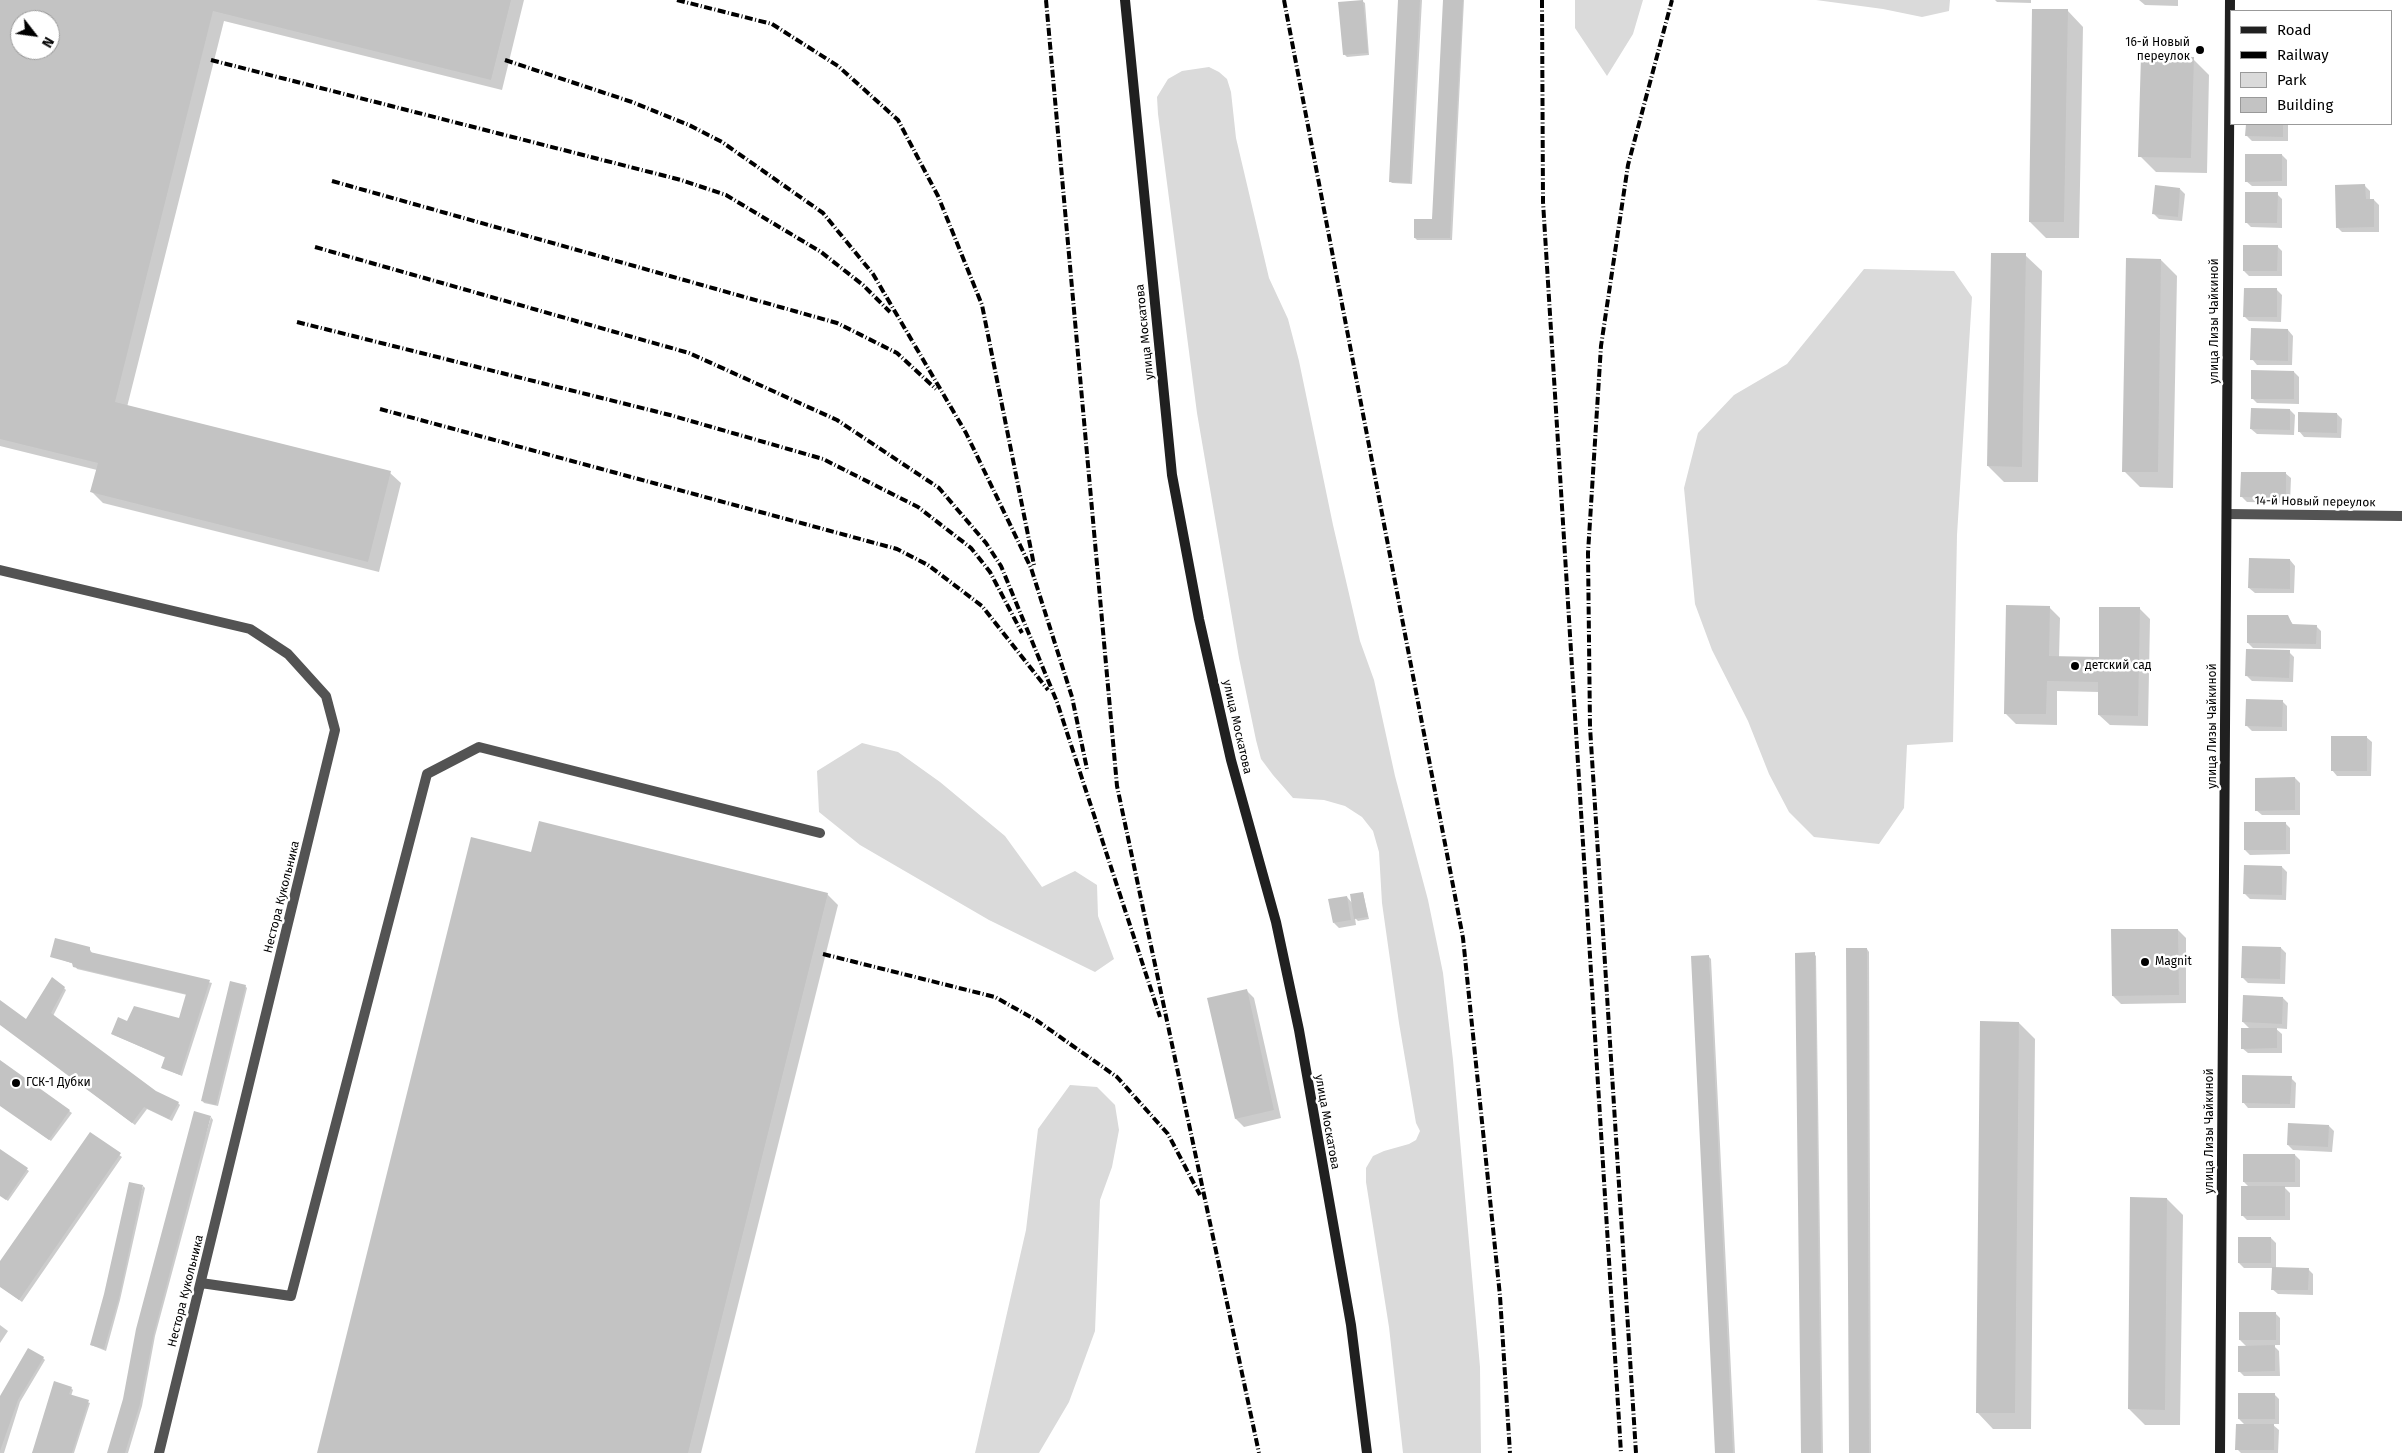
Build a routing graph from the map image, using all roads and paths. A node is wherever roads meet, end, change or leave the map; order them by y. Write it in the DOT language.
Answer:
graph roads {
  1 [pos="1125,0"];
  2 [pos="2230,0"];
  3 [pos="2227,514"];
  4 [pos="2402,516"];
  5 [pos="0,570"];
  6 [pos="820,833"];
  7 [pos="201,1283"];
  8 [pos="159,1453"];
  9 [pos="1367,1453"];
  10 [pos="2220,1453"];
  1 -- 9 [label="main road, улица Москатова"];
  2 -- 3 [label="main road, улица Лизы Чайкиной"];
  3 -- 4 [label="street, 14-й Новый переулок"];
  3 -- 10 [label="main road, улица Лизы Чайкиной"];
  5 -- 7 [label="street, Нестора Кукольника"];
  6 -- 7 [label="street"];
  7 -- 8 [label="street, Нестора Кукольника"];
}
